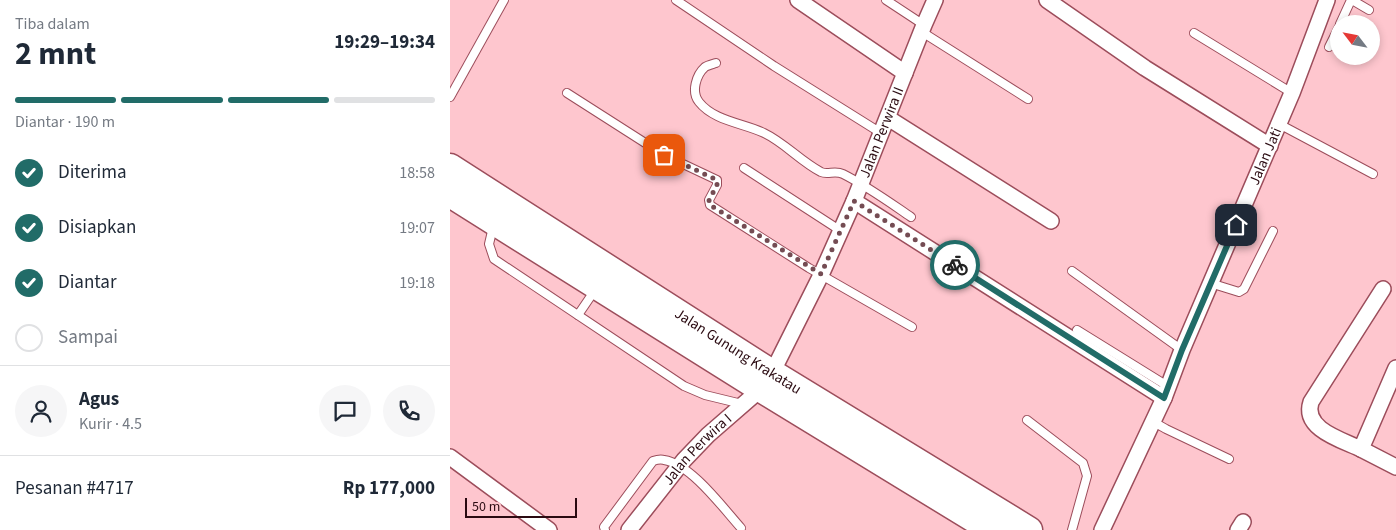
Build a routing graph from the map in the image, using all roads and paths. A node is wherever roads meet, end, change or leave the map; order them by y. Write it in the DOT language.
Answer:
graph roads {
  1 [pos="504,0"];
  2 [pos="676,0"];
  3 [pos="798,0"];
  4 [pos="886,0"];
  5 [pos="936,0"];
  6 [pos="1047,0"];
  7 [pos="1328,0"];
  8 [pos="1351,0"];
  9 [pos="1369,10"];
  10 [pos="1344,15"];
  11 [pos="923,28"];
  12 [pos="1194,34"];
  13 [pos="716,63"];
  14 [pos="905,73"];
  15 [pos="567,93"];
  16 [pos="1292,93"];
  17 [pos="450,97"];
  18 [pos="1028,99"];
  19 [pos="888,118"];
  20 [pos="1279,124"];
  21 [pos="881,133"];
  22 [pos="1270,146"];
  23 [pos="450,167"];
  24 [pos="744,168"];
  25 [pos="1373,174"];
  26 [pos="862,184"];
  27 [pos="451,197"];
  28 [pos="854,201"];
  29 [pos="911,217"];
  30 [pos="1050,221"];
  31 [pos="494,222"];
  32 [pos="841,231"];
  33 [pos="1273,231"];
  34 [pos="1072,270"];
  35 [pos="821,274"];
  36 [pos="1210,283"];
  37 [pos="597,287"];
  38 [pos="1383,289"];
  39 [pos="578,315"];
  40 [pos="912,327"];
  41 [pos="1077,330"];
  42 [pos="1182,350"];
  43 [pos="1396,368"];
  44 [pos="759,389"];
  45 [pos="1166,393"];
  46 [pos="1027,420"];
  47 [pos="1152,421"];
  48 [pos="1361,449"];
  49 [pos="450,457"];
  50 [pos="1229,459"];
  51 [pos="679,465"];
  52 [pos="1396,467"];
  53 [pos="740,528"];
  54 [pos="549,530"];
  55 [pos="605,530"];
  56 [pos="629,530"];
  57 [pos="992,530"];
  58 [pos="1029,530"];
  59 [pos="1072,530"];
  60 [pos="1102,530"];
  1 -- 17 [label="lane"];
  2 -- 21 [label="lane"];
  3 -- 14 [label="street"];
  4 -- 11 [label="lane"];
  5 -- 11 [label="street, Jalan Perwira II"];
  6 -- 22 [label="street"];
  7 -- 16 [label="street, Jalan Jati"];
  8 -- 9 [label="lane"];
  8 -- 10 [label="lane"];
  11 -- 14 [label="street, Jalan Perwira II"];
  11 -- 18 [label="lane"];
  12 -- 16 [label="lane"];
  13 -- 26 [label="lane"];
  14 -- 19 [label="street, Jalan Perwira II"];
  15 -- 35 [label="lane"];
  16 -- 20 [label="street, Jalan Jati"];
  19 -- 21 [label="street, Jalan Perwira II"];
  19 -- 30 [label="street"];
  20 -- 22 [label="street, Jalan Jati"];
  20 -- 25 [label="lane"];
  21 -- 26 [label="street, Jalan Perwira II"];
  22 -- 36 [label="street, Jalan Jati"];
  23 -- 44 [label="highway, Jalan Gunung Krakatau"];
  24 -- 32 [label="lane"];
  26 -- 28 [label="street, Jalan Perwira II"];
  26 -- 29 [label="lane"];
  27 -- 31 [label="highway, Jalan Gunung Krakatau"];
  28 -- 32 [label="street, Jalan Perwira II"];
  28 -- 45 [label="street"];
  31 -- 37 [label="highway, Jalan Gunung Krakatau"];
  31 -- 39 [label="lane"];
  32 -- 35 [label="street, Jalan Perwira II"];
  33 -- 36 [label="lane"];
  34 -- 42 [label="lane"];
  35 -- 40 [label="lane"];
  35 -- 44 [label="street, Jalan Perwira II"];
  36 -- 42 [label="street, Jalan Jati"];
  37 -- 39 [label="lane"];
  37 -- 44 [label="highway, Jalan Gunung Krakatau"];
  38 -- 48 [label="street"];
  39 -- 44 [label="lane"];
  41 -- 45 [label="lane"];
  42 -- 45 [label="street, Jalan Jati"];
  43 -- 48 [label="street"];
  44 -- 51 [label="street, Jalan Perwira I"];
  44 -- 57 [label="highway, Jalan Gunung Krakatau"];
  44 -- 58 [label="highway, Jalan Gunung Krakatau"];
  45 -- 47 [label="street, Jalan Jati"];
  46 -- 59 [label="lane"];
  47 -- 50 [label="lane"];
  47 -- 60 [label="street, Jalan Jati"];
  48 -- 52 [label="street"];
  49 -- 54 [label="street"];
  51 -- 53 [label="lane"];
  51 -- 55 [label="lane"];
  51 -- 56 [label="street, Jalan Perwira I"];
}
